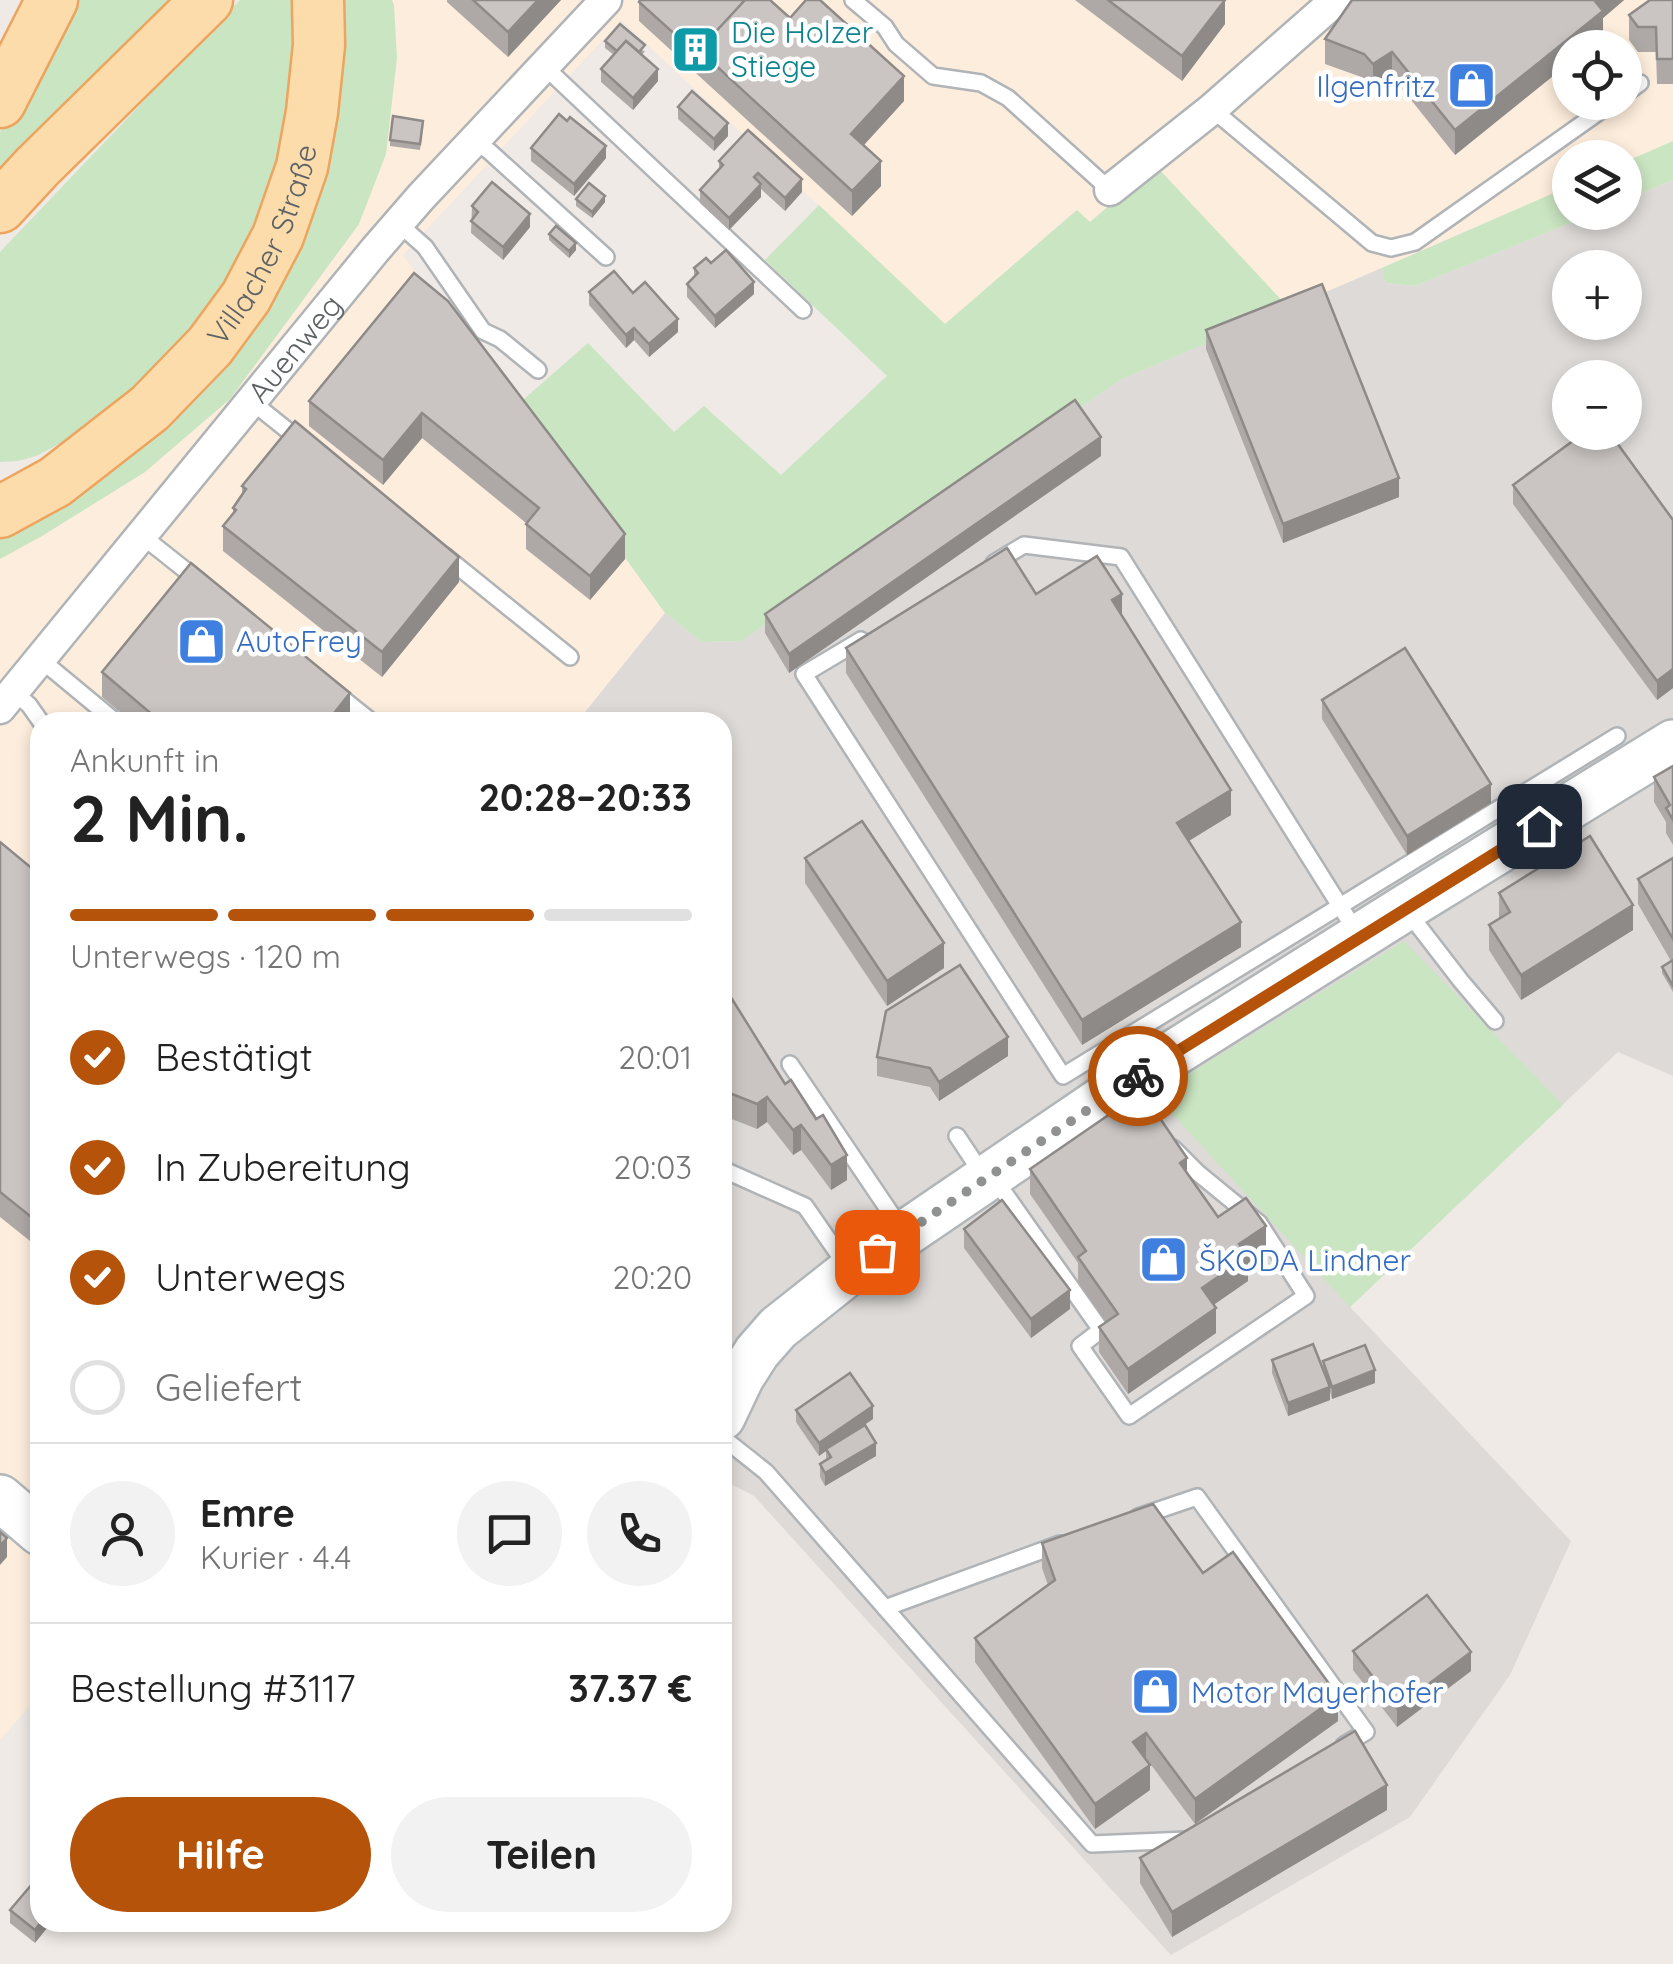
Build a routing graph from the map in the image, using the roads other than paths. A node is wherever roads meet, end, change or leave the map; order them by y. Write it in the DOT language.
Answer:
graph roads {
  1 [pos="52,0"];
  2 [pos="207,0"];
  3 [pos="606,0"];
  4 [pos="853,0"];
  5 [pos="1336,0"];
  6 [pos="318,23"];
  7 [pos="545,67"];
  8 [pos="0,102"];
  9 [pos="1212,109"];
  10 [pos="1588,120"];
  11 [pos="473,141"];
  12 [pos="37,167"];
  13 [pos="1110,190"];
  14 [pos="0,207"];
  15 [pos="398,223"];
  16 [pos="0,239"];
  17 [pos="606,257"];
  18 [pos="803,310"];
  19 [pos="538,370"];
  20 [pos="251,401"];
  21 [pos="109,438"];
  22 [pos="311,449"];
  23 [pos="0,476"];
  24 [pos="0,512"];
  25 [pos="142,535"];
  26 [pos="433,547"];
  27 [pos="973,575"];
  28 [pos="211,592"];
  29 [pos="871,634"];
  30 [pos="570,657"];
  31 [pos="40,659"];
  32 [pos="328,687"];
  33 [pos="7,700"];
  34 [pos="34,712"];
  35 [pos="104,712"];
  36 [pos="359,712"];
  37 [pos="1617,736"];
  38 [pos="1673,743"];
  39 [pos="1405,908"];
  40 [pos="1350,922"];
  41 [pos="1495,1020"];
  42 [pos="790,1064"];
  43 [pos="956,1136"];
  44 [pos="1165,1136"];
  45 [pos="732,1174"];
  46 [pos="991,1174"];
  47 [pos="904,1233"];
  48 [pos="850,1271"];
  49 [pos="732,1396"];
  50 [pos="732,1445"];
  51 [pos="0,1498"];
  52 [pos="30,1524"];
  53 [pos="1117,1524"];
  54 [pos="1083,1536"];
  55 [pos="885,1608"];
  56 [pos="1334,1751"];
  57 [pos="1202,1830"];
  1 -- 8 [label="main road"];
  2 -- 12 [label="main road"];
  3 -- 7 [label="street, Auenweg"];
  4 -- 13 [label="lane"];
  5 -- 9 [label="street"];
  6 -- 21 [label="main road, Villacher Straße"];
  7 -- 11 [label="street, Auenweg"];
  7 -- 18 [label="lane"];
  9 -- 10 [label="lane"];
  9 -- 13 [label="street"];
  11 -- 15 [label="street, Auenweg"];
  11 -- 17 [label="lane"];
  12 -- 14 [label="main road"];
  12 -- 16 [label="main road"];
  15 -- 19 [label="lane"];
  15 -- 20 [label="street, Auenweg"];
  20 -- 22 [label="lane"];
  20 -- 25 [label="street, Auenweg"];
  21 -- 23 [label="main road"];
  21 -- 24 [label="main road"];
  25 -- 28 [label="lane"];
  25 -- 31 [label="street, Auenweg"];
  26 -- 30 [label="lane"];
  27 -- 40 [label="lane"];
  29 -- 40 [label="lane"];
  31 -- 33 [label="street, Auenweg"];
  31 -- 35 [label="lane"];
  32 -- 36 [label="lane"];
  33 -- 34 [label="lane"];
  37 -- 40 [label="lane"];
  38 -- 39 [label="street"];
  39 -- 40 [label="street"];
  39 -- 41 [label="lane"];
  40 -- 46 [label="street"];
  42 -- 47 [label="lane"];
  43 -- 46 [label="lane"];
  44 -- 46 [label="lane"];
  45 -- 48 [label="lane"];
  46 -- 47 [label="street"];
  47 -- 48 [label="street"];
  48 -- 49 [label="street"];
  50 -- 55 [label="lane"];
  51 -- 52 [label="street"];
  53 -- 56 [label="lane"];
  54 -- 55 [label="lane"];
  55 -- 57 [label="lane"];
}
